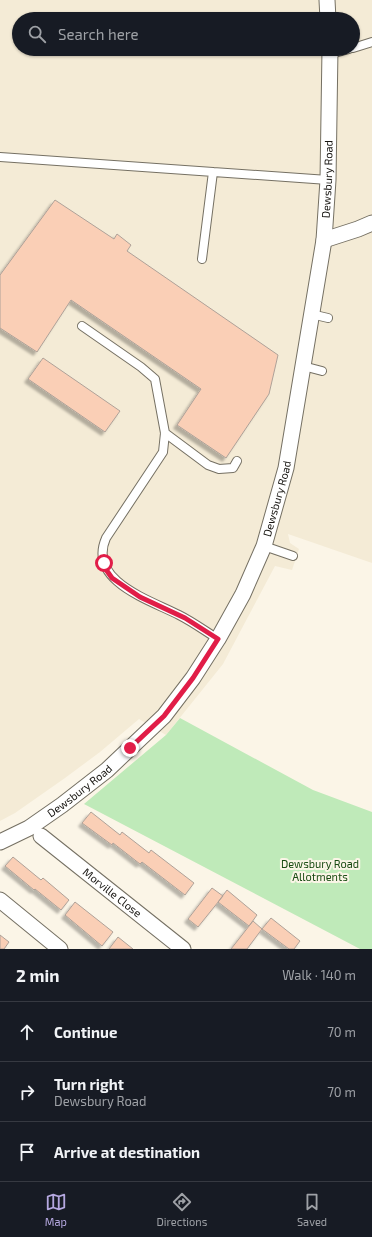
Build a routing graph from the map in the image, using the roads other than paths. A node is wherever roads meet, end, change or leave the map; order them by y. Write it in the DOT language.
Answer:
graph roads {
  1 [pos="327,0"];
  2 [pos="328,12"];
  3 [pos="372,42"];
  4 [pos="360,46"];
  5 [pos="331,56"];
  6 [pos="0,157"];
  7 [pos="213,172"];
  8 [pos="328,180"];
  9 [pos="372,223"];
  10 [pos="324,240"];
  11 [pos="202,259"];
  12 [pos="312,314"];
  13 [pos="328,318"];
  14 [pos="82,326"];
  15 [pos="303,366"];
  16 [pos="322,371"];
  17 [pos="165,433"];
  18 [pos="237,462"];
  19 [pos="264,546"];
  20 [pos="293,556"];
  21 [pos="218,639"];
  22 [pos="41,836"];
  23 [pos="0,842"];
  24 [pos="0,900"];
  25 [pos="60,949"];
  26 [pos="183,949"];
  1 -- 2 [label="street"];
  3 -- 4 [label="lane"];
  5 -- 8 [label="street, Dewsbury Road"];
  6 -- 7 [label="lane"];
  7 -- 8 [label="lane"];
  7 -- 11 [label="lane"];
  8 -- 10 [label="street, Dewsbury Road"];
  9 -- 10 [label="street"];
  10 -- 12 [label="street, Dewsbury Road"];
  12 -- 13 [label="lane"];
  12 -- 15 [label="street, Dewsbury Road"];
  14 -- 17 [label="lane"];
  15 -- 16 [label="lane"];
  15 -- 19 [label="street, Dewsbury Road"];
  17 -- 18 [label="lane"];
  17 -- 21 [label="lane"];
  19 -- 20 [label="lane"];
  19 -- 21 [label="street, Dewsbury Road"];
  21 -- 23 [label="street, Dewsbury Road"];
  22 -- 26 [label="street, Morville Close"];
  24 -- 25 [label="street"];
}
